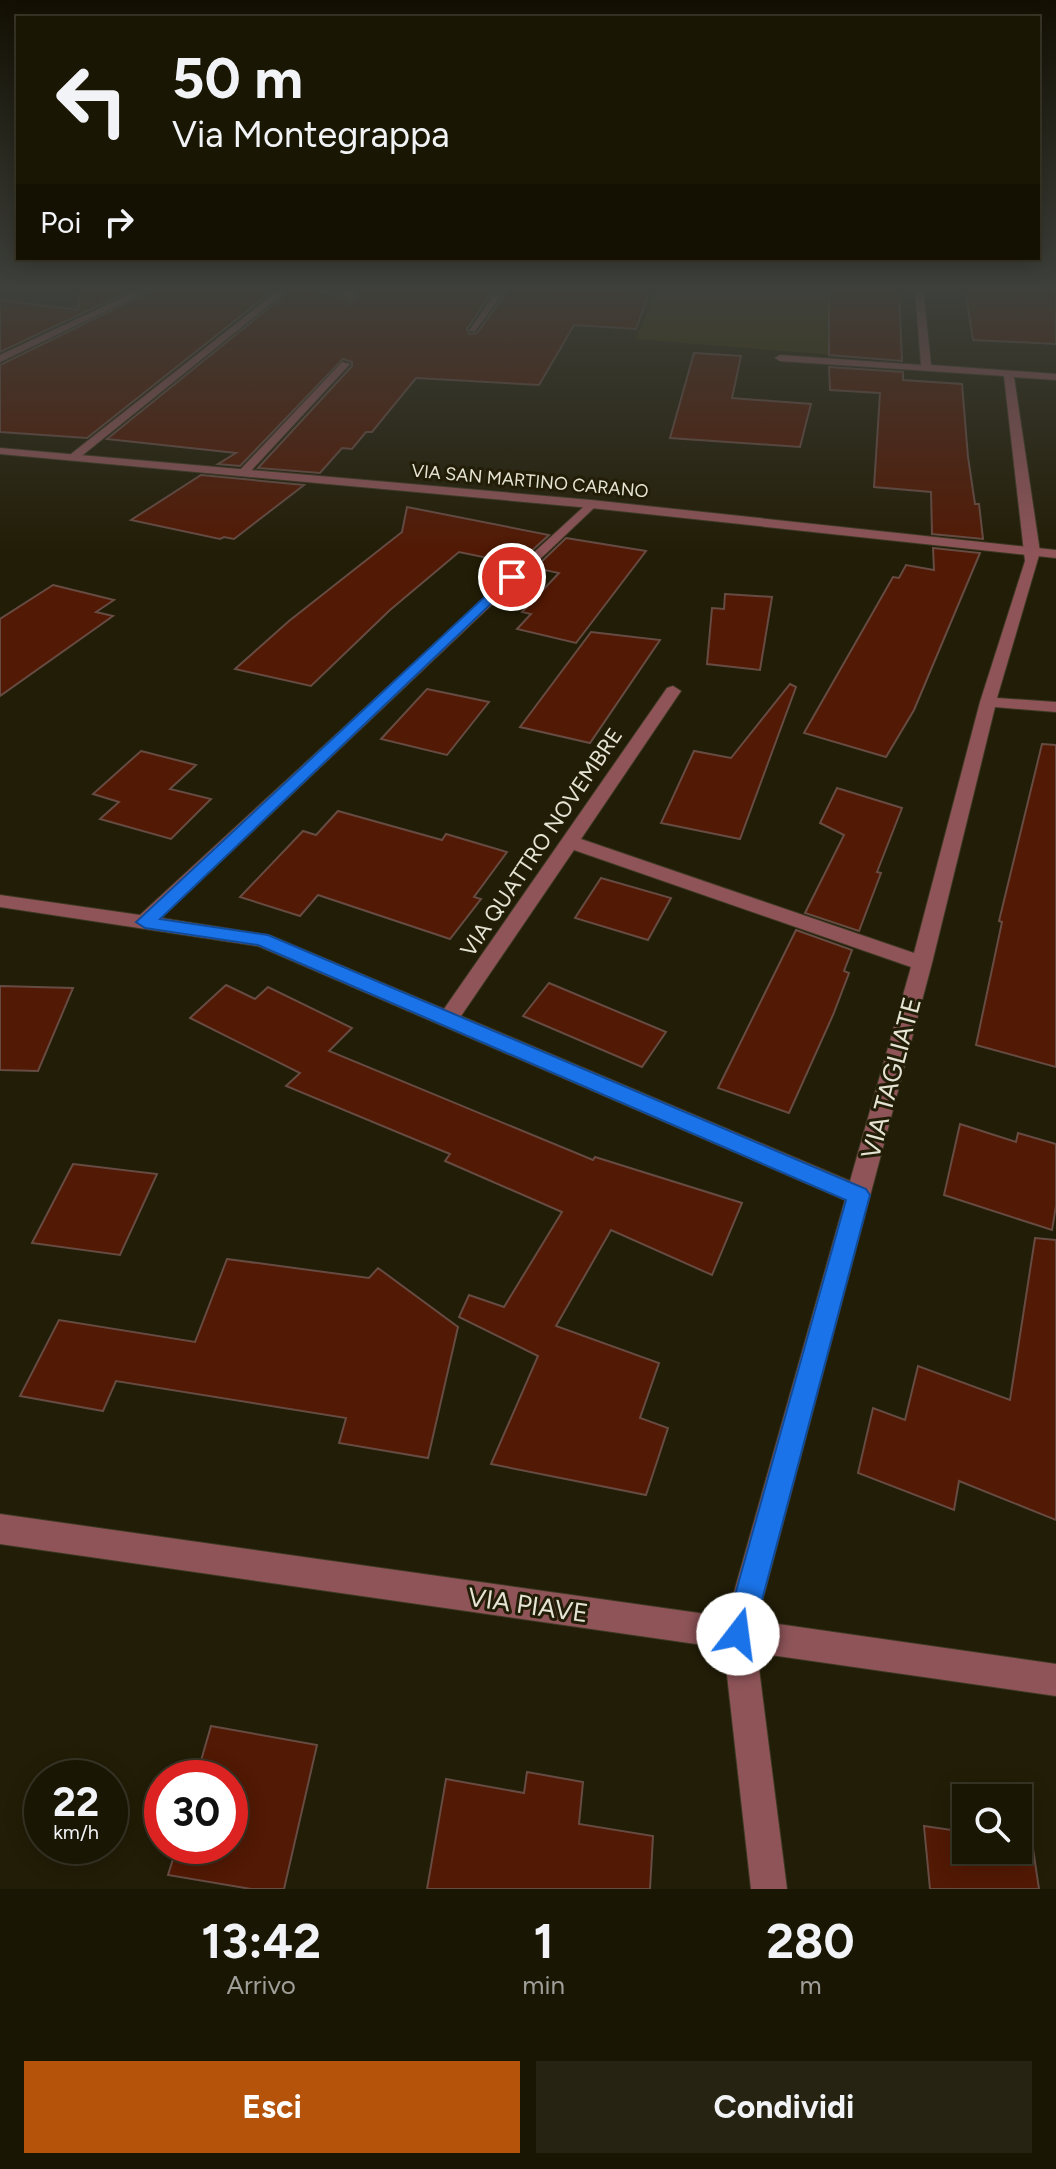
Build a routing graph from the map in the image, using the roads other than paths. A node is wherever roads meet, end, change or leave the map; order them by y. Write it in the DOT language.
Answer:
graph roads {
  1 [pos="174,377"];
  2 [pos="333,377"];
  3 [pos="1010,377"];
  4 [pos="0,451"];
  5 [pos="75,456"];
  6 [pos="244,472"];
  7 [pos="591,504"];
  8 [pos="1044,553"];
  9 [pos="673,691"];
  10 [pos="988,702"];
  11 [pos="1056,707"];
  12 [pos="570,842"];
  13 [pos="0,901"];
  14 [pos="145,922"];
  15 [pos="922,963"];
  16 [pos="448,1019"];
  17 [pos="859,1195"];
  18 [pos="0,1529"];
  19 [pos="738,1634"];
  20 [pos="1056,1680"];
  21 [pos="769,1889"];
  1 -- 5 [label="street"];
  2 -- 6 [label="street"];
  3 -- 8 [label="street"];
  4 -- 5 [label="street, VIA SAN MARTINO CARANO"];
  5 -- 6 [label="street, VIA SAN MARTINO CARANO"];
  6 -- 7 [label="street, VIA SAN MARTINO CARANO"];
  7 -- 8 [label="street, VIA SAN MARTINO CARANO"];
  7 -- 14 [label="street"];
  8 -- 10 [label="street, VIA TAGLIATE"];
  9 -- 12 [label="street, VIA QUATTRO NOVEMBRE"];
  10 -- 11 [label="street"];
  10 -- 15 [label="street, VIA TAGLIATE"];
  12 -- 15 [label="street"];
  12 -- 16 [label="street, VIA QUATTRO NOVEMBRE"];
  13 -- 14 [label="street"];
  14 -- 16 [label="street"];
  15 -- 17 [label="street, VIA TAGLIATE"];
  16 -- 17 [label="street"];
  17 -- 19 [label="street, VIA TAGLIATE"];
  18 -- 19 [label="street, VIA PIAVE"];
  19 -- 20 [label="street, VIA PIAVE"];
  19 -- 21 [label="street, VIA TAGLIATE"];
}
